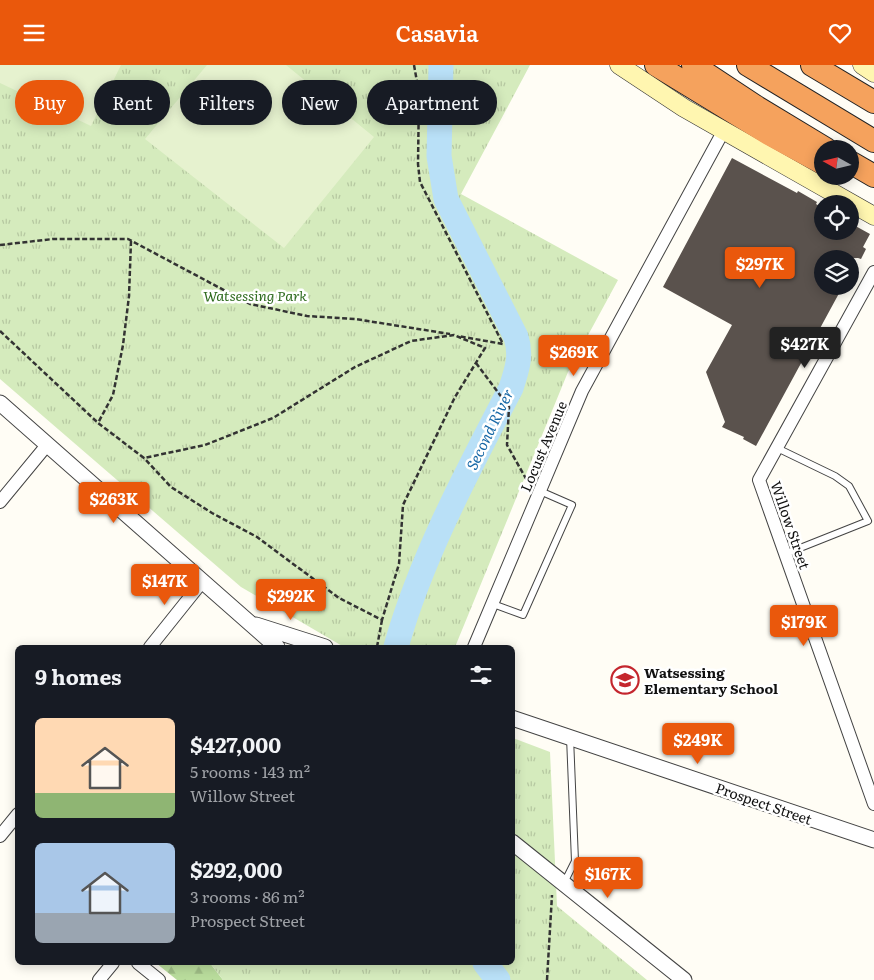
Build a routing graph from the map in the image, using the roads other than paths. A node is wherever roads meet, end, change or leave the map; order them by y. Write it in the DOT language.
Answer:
graph roads {
  1 [pos="619,65"];
  2 [pos="656,65"];
  3 [pos="693,65"];
  4 [pos="748,65"];
  5 [pos="812,65"];
  6 [pos="862,65"];
  7 [pos="874,73"];
  8 [pos="874,102"];
  9 [pos="724,131"];
  10 [pos="874,141"];
  11 [pos="814,142"];
  12 [pos="814,159"];
  13 [pos="859,168"];
  14 [pos="874,176"];
  15 [pos="859,180"];
  16 [pos="874,186"];
  17 [pos="874,216"];
  18 [pos="874,272"];
  19 [pos="0,403"];
  20 [pos="47,445"];
  21 [pos="777,448"];
  22 [pos="538,495"];
  23 [pos="0,502"];
  24 [pos="785,554"];
  25 [pos="202,582"];
  26 [pos="493,603"];
  27 [pos="248,621"];
  28 [pos="152,645"];
  29 [pos="276,645"];
  30 [pos="319,645"];
  31 [pos="475,645"];
  32 [pos="515,718"];
  33 [pos="570,737"];
  34 [pos="874,805"];
  35 [pos="15,818"];
  36 [pos="0,836"];
  37 [pos="874,840"];
  38 [pos="515,844"];
  39 [pos="564,883"];
  40 [pos="111,965"];
  41 [pos="140,965"];
  42 [pos="99,980"];
  43 [pos="159,980"];
  44 [pos="684,980"];
  1 -- 9 [label="main road"];
  2 -- 12 [label="highway"];
  3 -- 11 [label="highway"];
  4 -- 10 [label="highway"];
  5 -- 8 [label="highway"];
  6 -- 7 [label="main road"];
  9 -- 17 [label="main road"];
  9 -- 22 [label="street, Locust Avenue"];
  13 -- 14 [label="highway"];
  15 -- 16 [label="highway"];
  18 -- 21 [label="street, Willow Street"];
  19 -- 20 [label="street"];
  20 -- 23 [label="street"];
  20 -- 25 [label="street"];
  21 -- 24 [label="street, Willow Street"];
  21 -- 24 [label="lane"];
  22 -- 26 [label="street, Locust Avenue"];
  22 -- 26 [label="lane"];
  24 -- 34 [label="street, Willow Street"];
  25 -- 27 [label="street"];
  25 -- 28 [label="street"];
  26 -- 31 [label="street, Locust Avenue"];
  27 -- 29 [label="street"];
  27 -- 30 [label="street"];
  32 -- 33 [label="street, Prospect Street"];
  33 -- 37 [label="street, Prospect Street"];
  33 -- 39 [label="lane"];
  35 -- 36 [label="street"];
  38 -- 39 [label="street"];
  39 -- 44 [label="street"];
  40 -- 42 [label="street"];
  41 -- 43 [label="street"];
}
